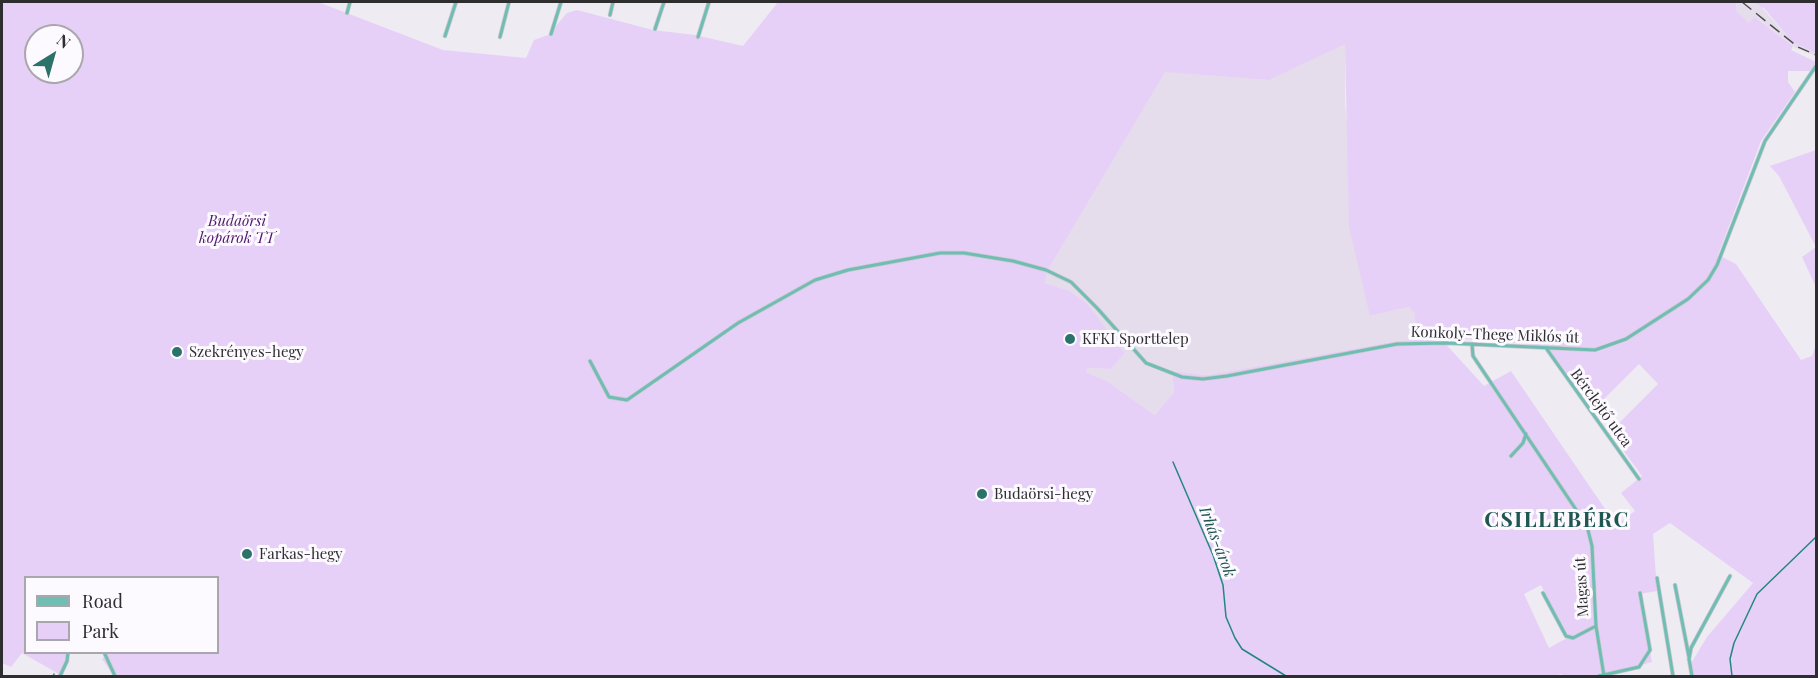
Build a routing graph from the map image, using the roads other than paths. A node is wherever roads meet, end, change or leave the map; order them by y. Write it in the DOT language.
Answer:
graph roads {
  1 [pos="350,2"];
  2 [pos="456,2"];
  3 [pos="509,2"];
  4 [pos="561,2"];
  5 [pos="613,2"];
  6 [pos="664,2"];
  7 [pos="710,2"];
  8 [pos="346,13"];
  9 [pos="610,15"];
  10 [pos="655,29"];
  11 [pos="550,34"];
  12 [pos="445,36"];
  13 [pos="500,37"];
  14 [pos="698,38"];
  15 [pos="1816,66"];
  16 [pos="1472,344"];
  17 [pos="1546,348"];
  18 [pos="590,361"];
  19 [pos="1526,434"];
  20 [pos="1524,441"];
  21 [pos="1531,441"];
  22 [pos="1511,456"];
  23 [pos="1639,479"];
  24 [pos="1731,576"];
  25 [pos="1657,578"];
  26 [pos="1675,585"];
  27 [pos="1543,593"];
  28 [pos="1640,593"];
  29 [pos="1596,626"];
  30 [pos="68,654"];
  31 [pos="105,654"];
  32 [pos="1689,657"];
  33 [pos="60,676"];
  34 [pos="115,676"];
  35 [pos="1599,676"];
  36 [pos="1604,676"];
  37 [pos="1673,676"];
  38 [pos="1692,676"];
  1 -- 8 [label="street"];
  2 -- 12 [label="street"];
  3 -- 13 [label="street"];
  4 -- 11 [label="street"];
  5 -- 9 [label="street"];
  6 -- 10 [label="street"];
  7 -- 14 [label="street"];
  15 -- 17 [label="street, Konkoly-Thege Miklós út"];
  16 -- 17 [label="street, Konkoly-Thege Miklós út"];
  16 -- 18 [label="street, Konkoly-Thege Miklós út"];
  16 -- 19 [label="street, Magas út"];
  17 -- 23 [label="street, Bérclejtő utca"];
  19 -- 20 [label="street"];
  19 -- 21 [label="street, Magas út"];
  20 -- 21 [label="street"];
  20 -- 22 [label="street"];
  21 -- 29 [label="street, Magas út"];
  24 -- 32 [label="street"];
  25 -- 37 [label="street"];
  26 -- 32 [label="street"];
  27 -- 29 [label="street"];
  28 -- 36 [label="street"];
  29 -- 36 [label="street, Magas út"];
  30 -- 33 [label="street"];
  31 -- 34 [label="street"];
  32 -- 38 [label="street"];
  35 -- 36 [label="street"];
}
